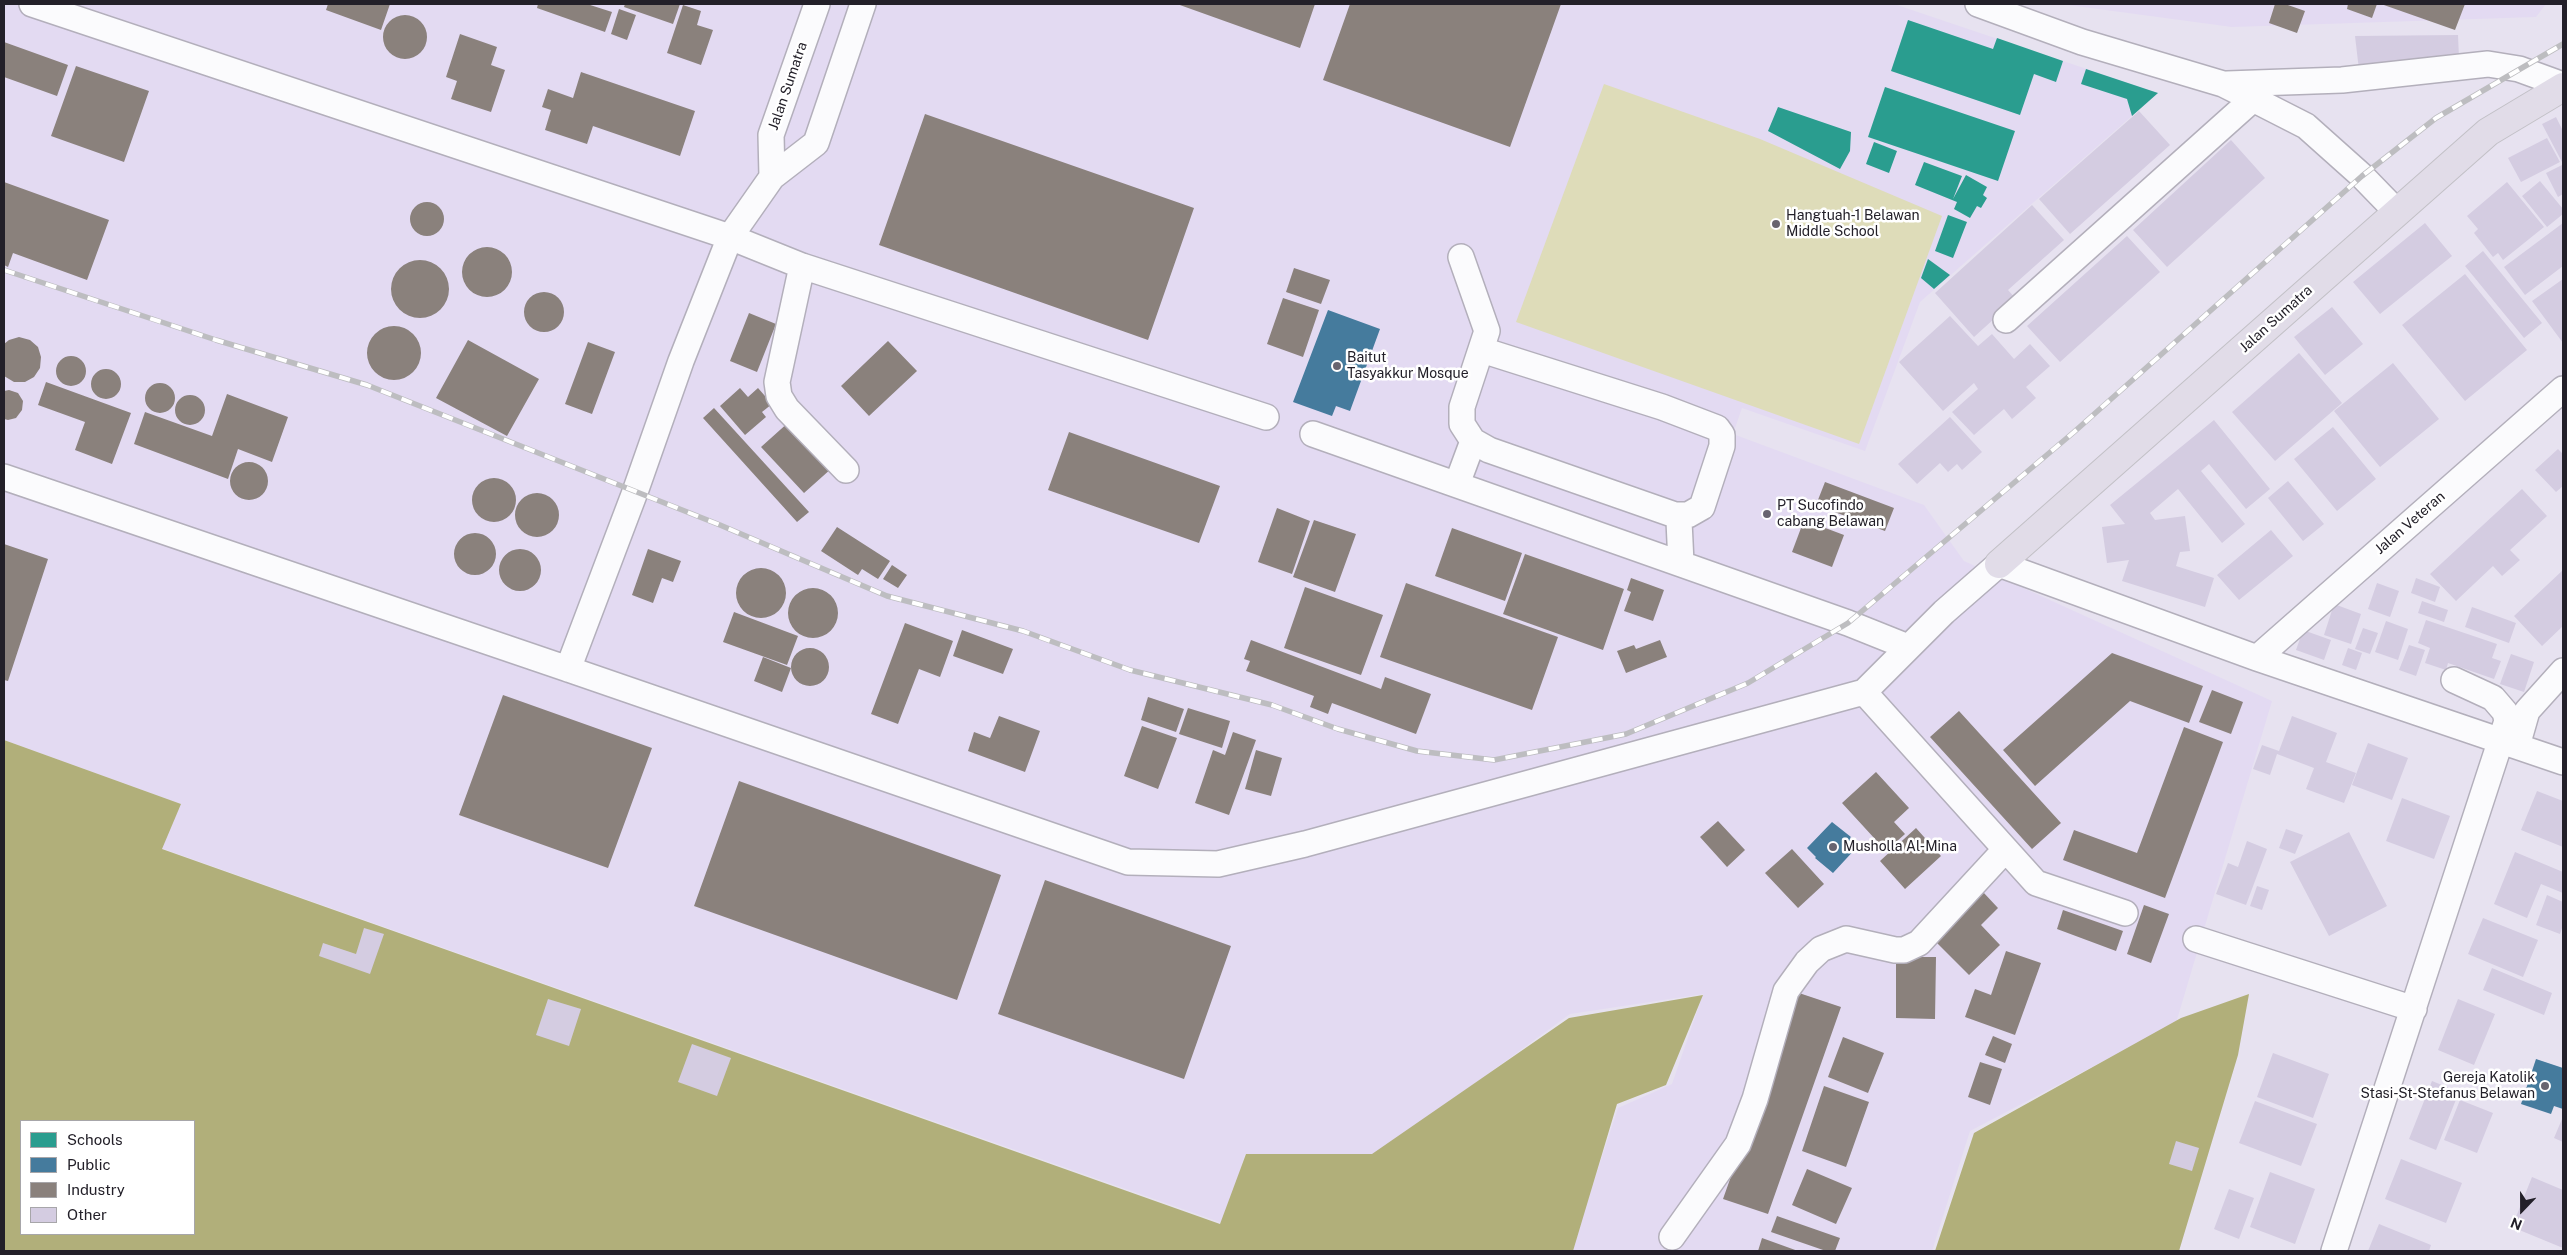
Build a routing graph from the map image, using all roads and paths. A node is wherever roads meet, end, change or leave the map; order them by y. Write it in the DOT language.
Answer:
graph roads {
  1 [pos="32,4"];
  2 [pos="817,4"];
  3 [pos="863,4"];
  4 [pos="1978,4"];
  5 [pos="2223,84"];
  6 [pos="2563,86"];
  7 [pos="2253,99"];
  8 [pos="772,177"];
  9 [pos="2397,212"];
  10 [pos="730,238"];
  11 [pos="1460,257"];
  12 [pos="802,266"];
  13 [pos="2006,320"];
  14 [pos="1482,350"];
  15 [pos="2563,389"];
  16 [pos="1266,417"];
  17 [pos="1313,434"];
  18 [pos="1473,441"];
  19 [pos="846,470"];
  20 [pos="4,477"];
  21 [pos="1456,484"];
  22 [pos="1675,515"];
  23 [pos="1681,563"];
  24 [pos="1998,564"];
  25 [pos="1908,647"];
  26 [pos="2256,658"];
  27 [pos="568,668"];
  28 [pos="2563,670"];
  29 [pos="2454,680"];
  30 [pos="1864,692"];
  31 [pos="2510,744"];
  32 [pos="2563,762"];
  33 [pos="2004,851"];
  34 [pos="2125,913"];
  35 [pos="2196,939"];
  36 [pos="2414,1009"];
  37 [pos="1672,1237"];
  38 [pos="2334,1251"];
  1 -- 10 [label="street"];
  2 -- 8 [label="street, Jalan Sumatra"];
  3 -- 8 [label="street"];
  4 -- 5 [label="street"];
  5 -- 6 [label="street"];
  5 -- 7 [label="street"];
  6 -- 9 [label="highway, Jalan Sumatra"];
  7 -- 9 [label="street"];
  7 -- 13 [label="street"];
  8 -- 10 [label="street"];
  9 -- 24 [label="highway, Jalan Sumatra"];
  10 -- 12 [label="street"];
  10 -- 27 [label="street"];
  11 -- 14 [label="street"];
  12 -- 16 [label="street"];
  12 -- 19 [label="street"];
  14 -- 18 [label="street"];
  14 -- 22 [label="street"];
  15 -- 26 [label="street, Jalan Veteran"];
  17 -- 21 [label="street"];
  18 -- 21 [label="street"];
  18 -- 22 [label="street"];
  20 -- 27 [label="street"];
  21 -- 23 [label="street"];
  22 -- 23 [label="street"];
  23 -- 25 [label="street"];
  24 -- 25 [label="street"];
  24 -- 26 [label="street"];
  25 -- 30 [label="street"];
  26 -- 31 [label="street"];
  27 -- 30 [label="street"];
  28 -- 31 [label="street"];
  29 -- 31 [label="street"];
  30 -- 33 [label="street"];
  31 -- 32 [label="street"];
  31 -- 36 [label="street"];
  33 -- 34 [label="street"];
  33 -- 37 [label="street"];
  35 -- 36 [label="street"];
  36 -- 38 [label="street"];
}
